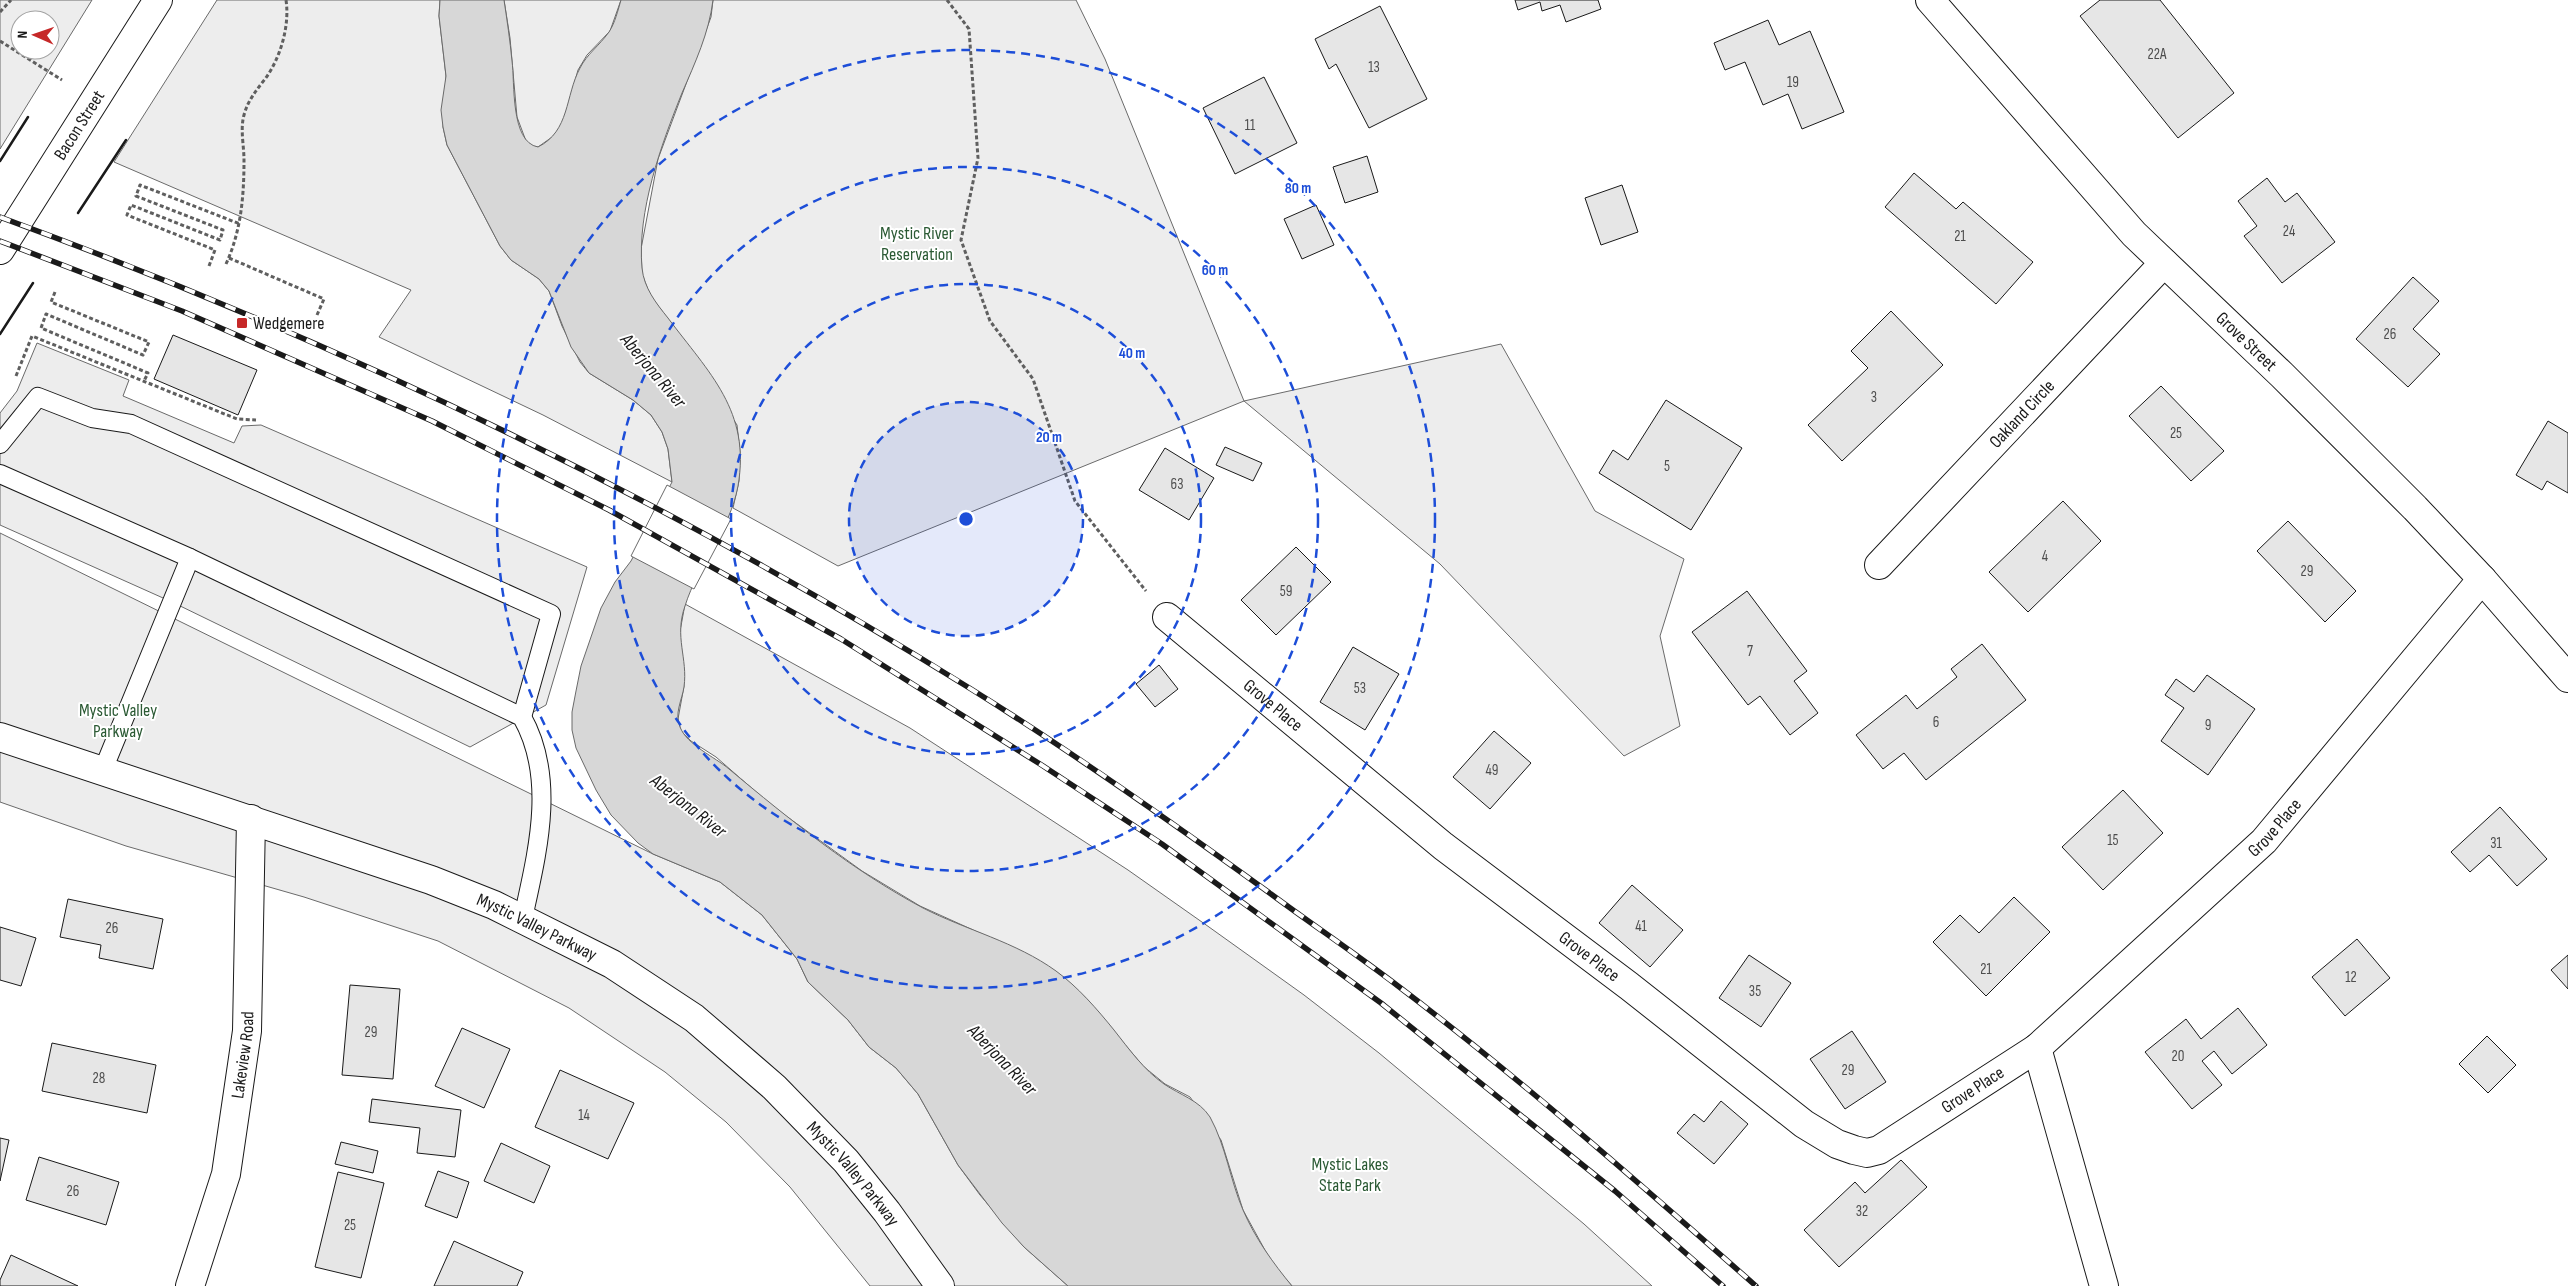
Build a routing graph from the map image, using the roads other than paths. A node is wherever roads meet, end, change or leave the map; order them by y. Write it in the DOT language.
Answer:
graph roads {
  1 [pos="158,0"];
  2 [pos="1930,0"];
  3 [pos="0,250"];
  4 [pos="2164,263"];
  5 [pos="0,444"];
  6 [pos="0,474"];
  7 [pos="190,558"];
  8 [pos="1879,565"];
  9 [pos="2482,579"];
  10 [pos="1166,617"];
  11 [pos="2568,678"];
  12 [pos="522,717"];
  13 [pos="8,737"];
  14 [pos="103,770"];
  15 [pos="251,819"];
  16 [pos="523,918"];
  17 [pos="2037,1048"];
  18 [pos="190,1286"];
  19 [pos="940,1286"];
  20 [pos="2104,1286"];
  1 -- 3 [label="street, Bacon Street"];
  2 -- 4 [label="street, Grove Street"];
  4 -- 8 [label="street, Oakland Circle"];
  4 -- 9 [label="street, Grove Street"];
  5 -- 12 [label="lane"];
  6 -- 7 [label="lane"];
  7 -- 12 [label="lane"];
  7 -- 14 [label="lane"];
  9 -- 11 [label="street, Grove Street"];
  9 -- 17 [label="street, Grove Place"];
  10 -- 17 [label="street, Grove Place"];
  12 -- 16 [label="lane"];
  13 -- 14 [label="street, Mystic Valley Parkway"];
  14 -- 15 [label="street, Mystic Valley Parkway"];
  15 -- 16 [label="street, Mystic Valley Parkway"];
  15 -- 18 [label="street, Lakeview Road"];
  16 -- 19 [label="street, Mystic Valley Parkway"];
  17 -- 20 [label="street"];
}
